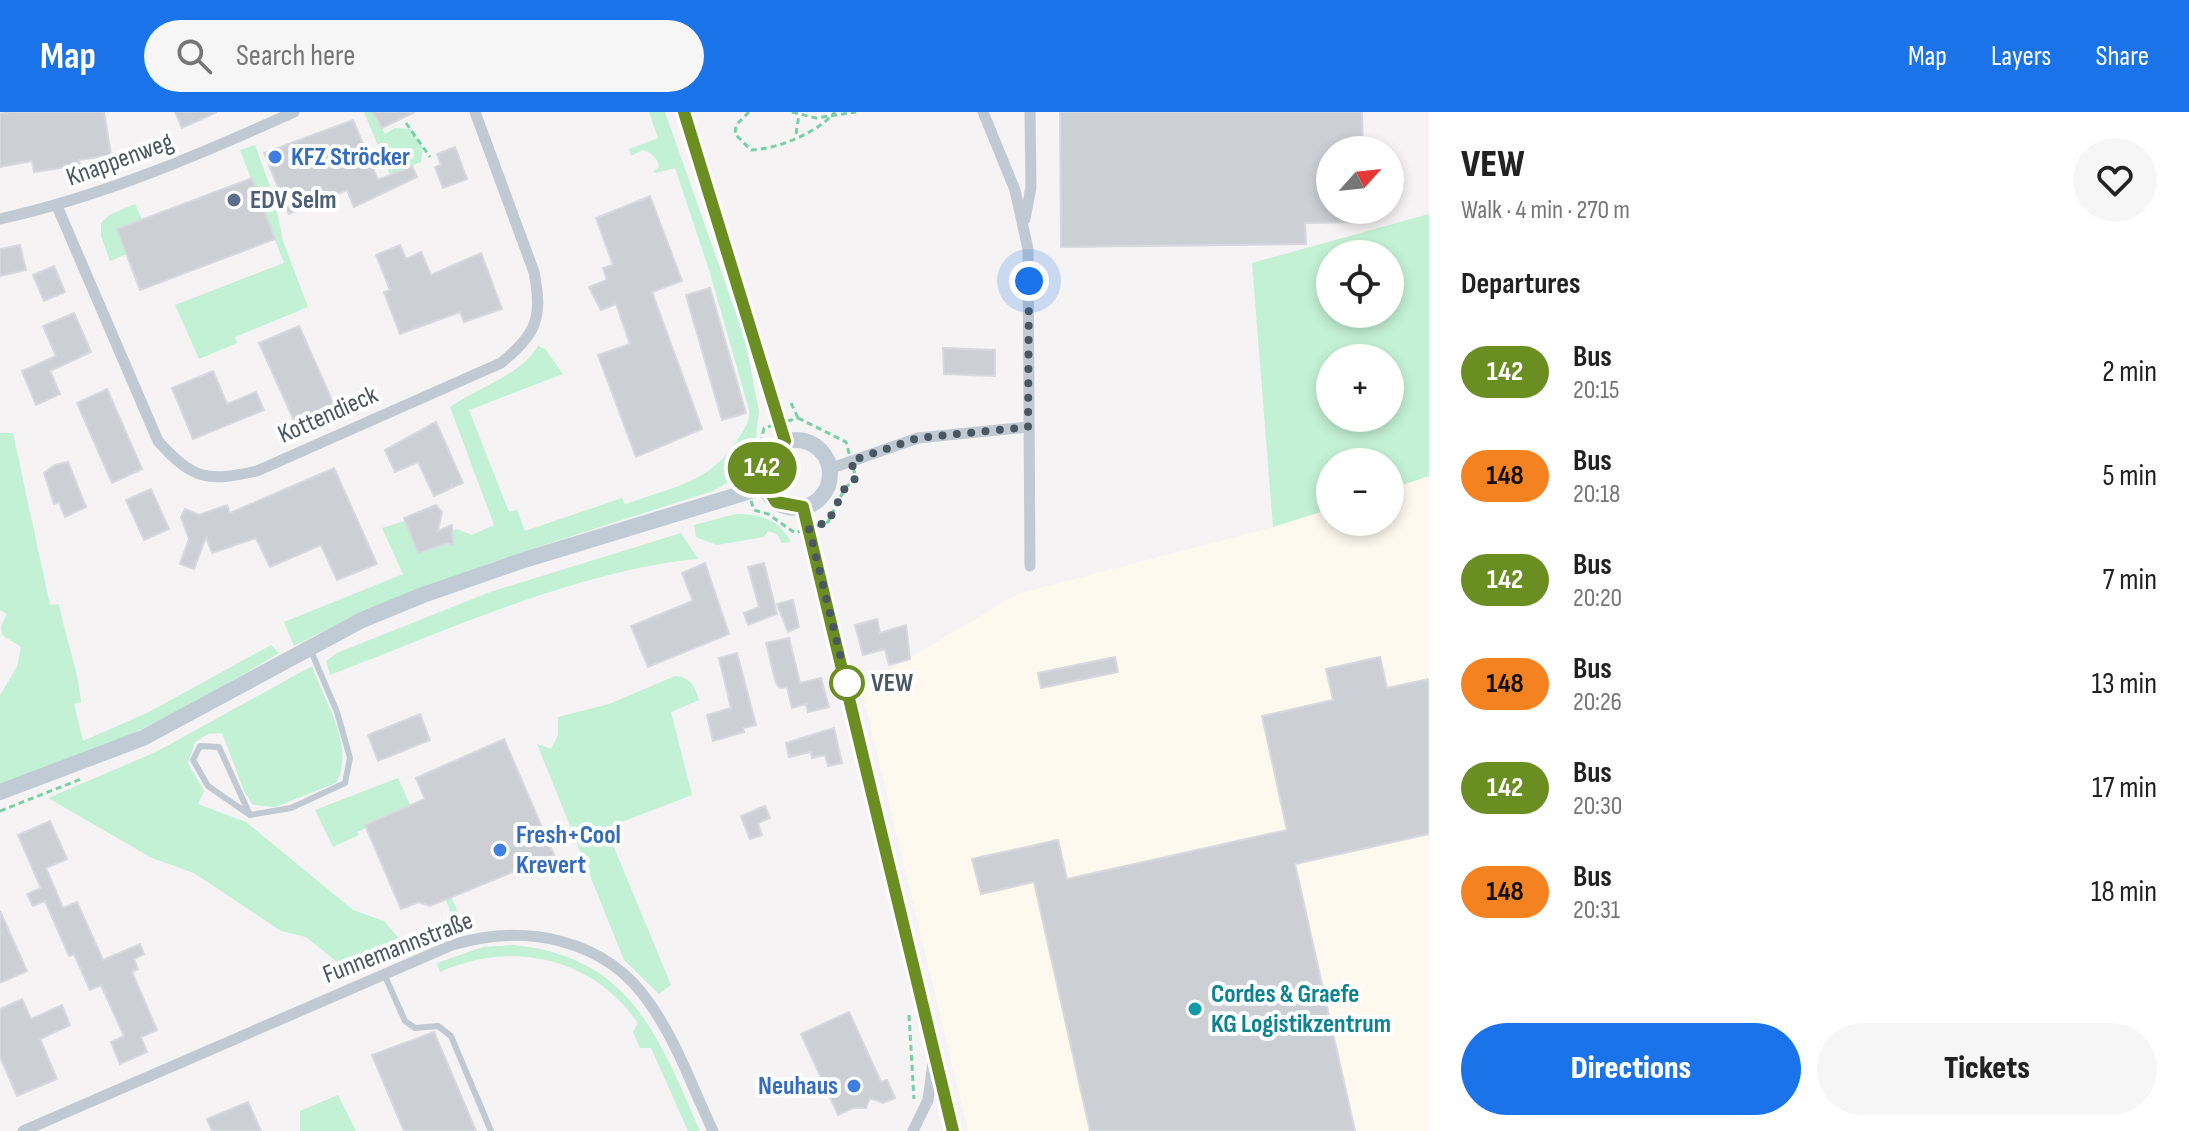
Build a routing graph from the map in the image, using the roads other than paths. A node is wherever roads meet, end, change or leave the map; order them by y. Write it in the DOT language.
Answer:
graph roads {
  1 [pos="294,112"];
  2 [pos="475,112"];
  3 [pos="684,112"];
  4 [pos="983,112"];
  5 [pos="1030,112"];
  6 [pos="57,206"];
  7 [pos="0,219"];
  8 [pos="1024,223"];
  9 [pos="1028,427"];
  10 [pos="785,441"];
  11 [pos="829,469"];
  12 [pos="756,490"];
  13 [pos="803,507"];
  14 [pos="1030,566"];
  15 [pos="310,647"];
  16 [pos="0,792"];
  17 [pos="250,815"];
  18 [pos="384,974"];
  19 [pos="934,1054"];
  20 [pos="951,1130"];
  21 [pos="23,1131"];
  22 [pos="491,1131"];
  23 [pos="713,1131"];
  24 [pos="913,1131"];
  1 -- 6 [label="street, Knappenweg"];
  2 -- 6 [label="street, Kottendieck"];
  3 -- 10 [label="main road"];
  4 -- 8 [label="street"];
  5 -- 8 [label="street"];
  6 -- 7 [label="street, Knappenweg"];
  8 -- 9 [label="street"];
  9 -- 11 [label="street"];
  9 -- 14 [label="street"];
  10 -- 11 [label="main road"];
  10 -- 12 [label="main road"];
  11 -- 13 [label="main road"];
  12 -- 13 [label="main road"];
  12 -- 15 [label="main road"];
  13 -- 19 [label="main road"];
  15 -- 16 [label="main road"];
  15 -- 17 [label="lane"];
  17 -- 17 [label="lane"];
  18 -- 21 [label="street, Funnemannstraße"];
  18 -- 22 [label="lane"];
  18 -- 23 [label="street, Funnemannstraße"];
  19 -- 20 [label="main road"];
  19 -- 24 [label="street"];
}
